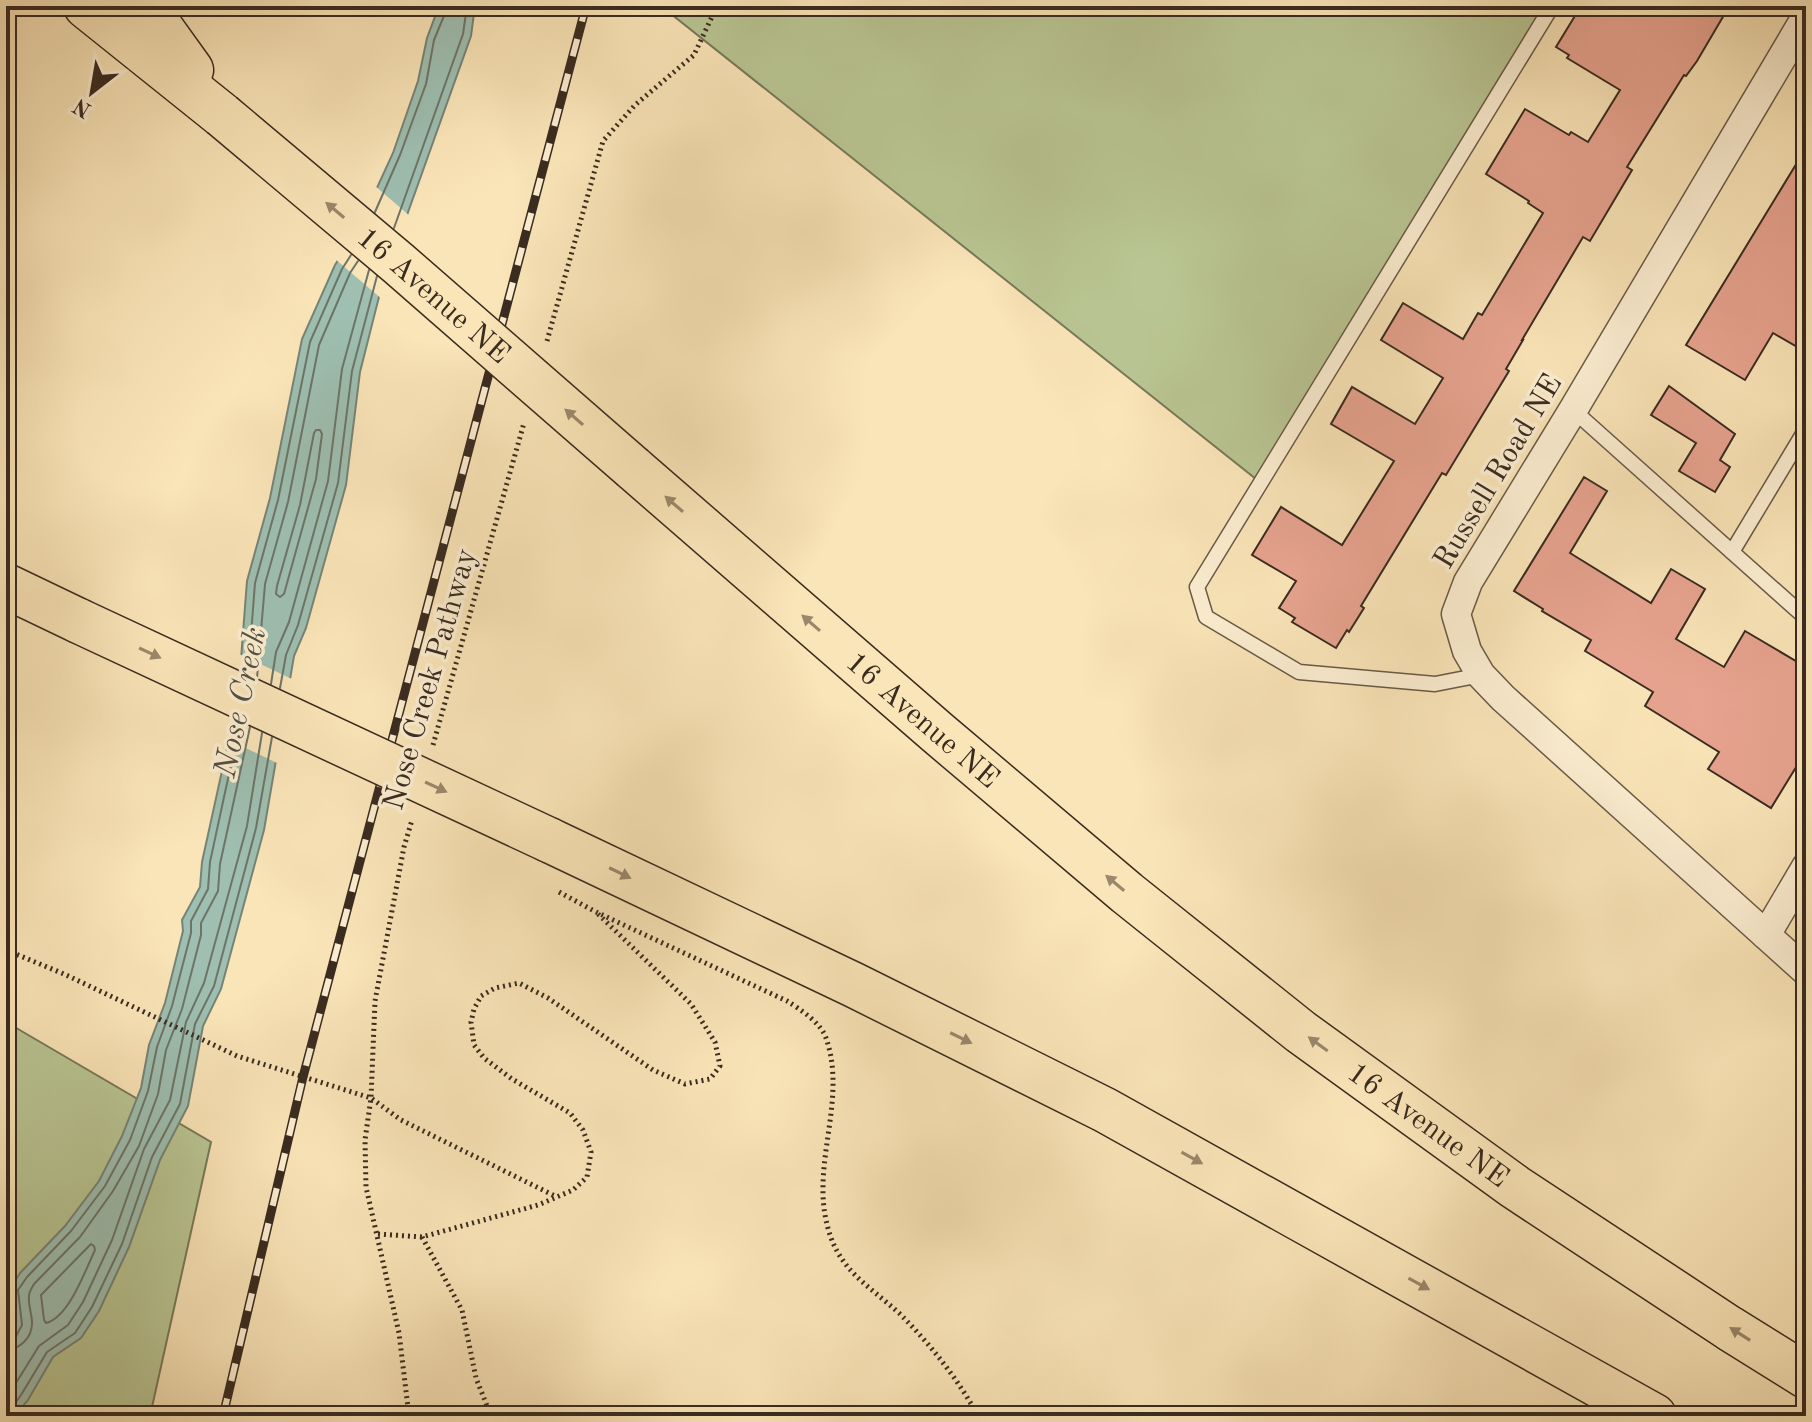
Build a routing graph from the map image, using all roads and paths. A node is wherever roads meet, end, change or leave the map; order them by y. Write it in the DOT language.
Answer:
graph roads {
  1 [pos="86,6"];
  2 [pos="145,6"];
  3 [pos="717,6"];
  4 [pos="1552,6"];
  5 [pos="1806,17"];
  6 [pos="222,115"];
  7 [pos="546,346"];
  8 [pos="1573,410"];
  9 [pos="524,422"];
  10 [pos="1806,429"];
  11 [pos="1732,552"];
  12 [pos="6,586"];
  13 [pos="1806,618"];
  14 [pos="1481,675"];
  15 [pos="430,756"];
  16 [pos="413,817"];
  17 [pos="1806,867"];
  18 [pos="550,887"];
  19 [pos="596,912"];
  20 [pos="1766,935"];
  21 [pos="6,950"];
  22 [pos="1806,971"];
  23 [pos="371,1098"];
  24 [pos="557,1197"];
  25 [pos="378,1234"];
  26 [pos="422,1237"];
  27 [pos="1806,1376"];
  28 [pos="409,1416"];
  29 [pos="491,1416"];
  30 [pos="978,1416"];
  31 [pos="1654,1416"];
  1 -- 6 [label="highway, 16 Avenue NE"];
  2 -- 6 [label="highway"];
  3 -- 7 [label="path"];
  4 -- 14 [label="lane"];
  5 -- 8 [label="street, Russell Road NE"];
  27 -- 6 [label="highway, 16 Avenue NE, one-way, bridge"];
  8 -- 11 [label="lane"];
  8 -- 14 [label="street, Russell Road NE"];
  9 -- 15 [label="path, Nose Creek Pathway"];
  10 -- 11 [label="lane"];
  11 -- 13 [label="lane"];
  12 -- 31 [label="highway, one-way, bridge"];
  14 -- 20 [label="street, Russell Road NE"];
  16 -- 23 [label="path, Nose Creek Pathway"];
  17 -- 20 [label="street"];
  18 -- 19 [label="path"];
  19 -- 24 [label="path"];
  19 -- 30 [label="path"];
  20 -- 22 [label="street, Russell Road NE"];
  21 -- 23 [label="path"];
  23 -- 24 [label="path"];
  23 -- 25 [label="path, Nose Creek Pathway"];
  24 -- 26 [label="path"];
  25 -- 26 [label="path"];
  25 -- 28 [label="path, Nose Creek Pathway"];
  26 -- 29 [label="path"];
}
